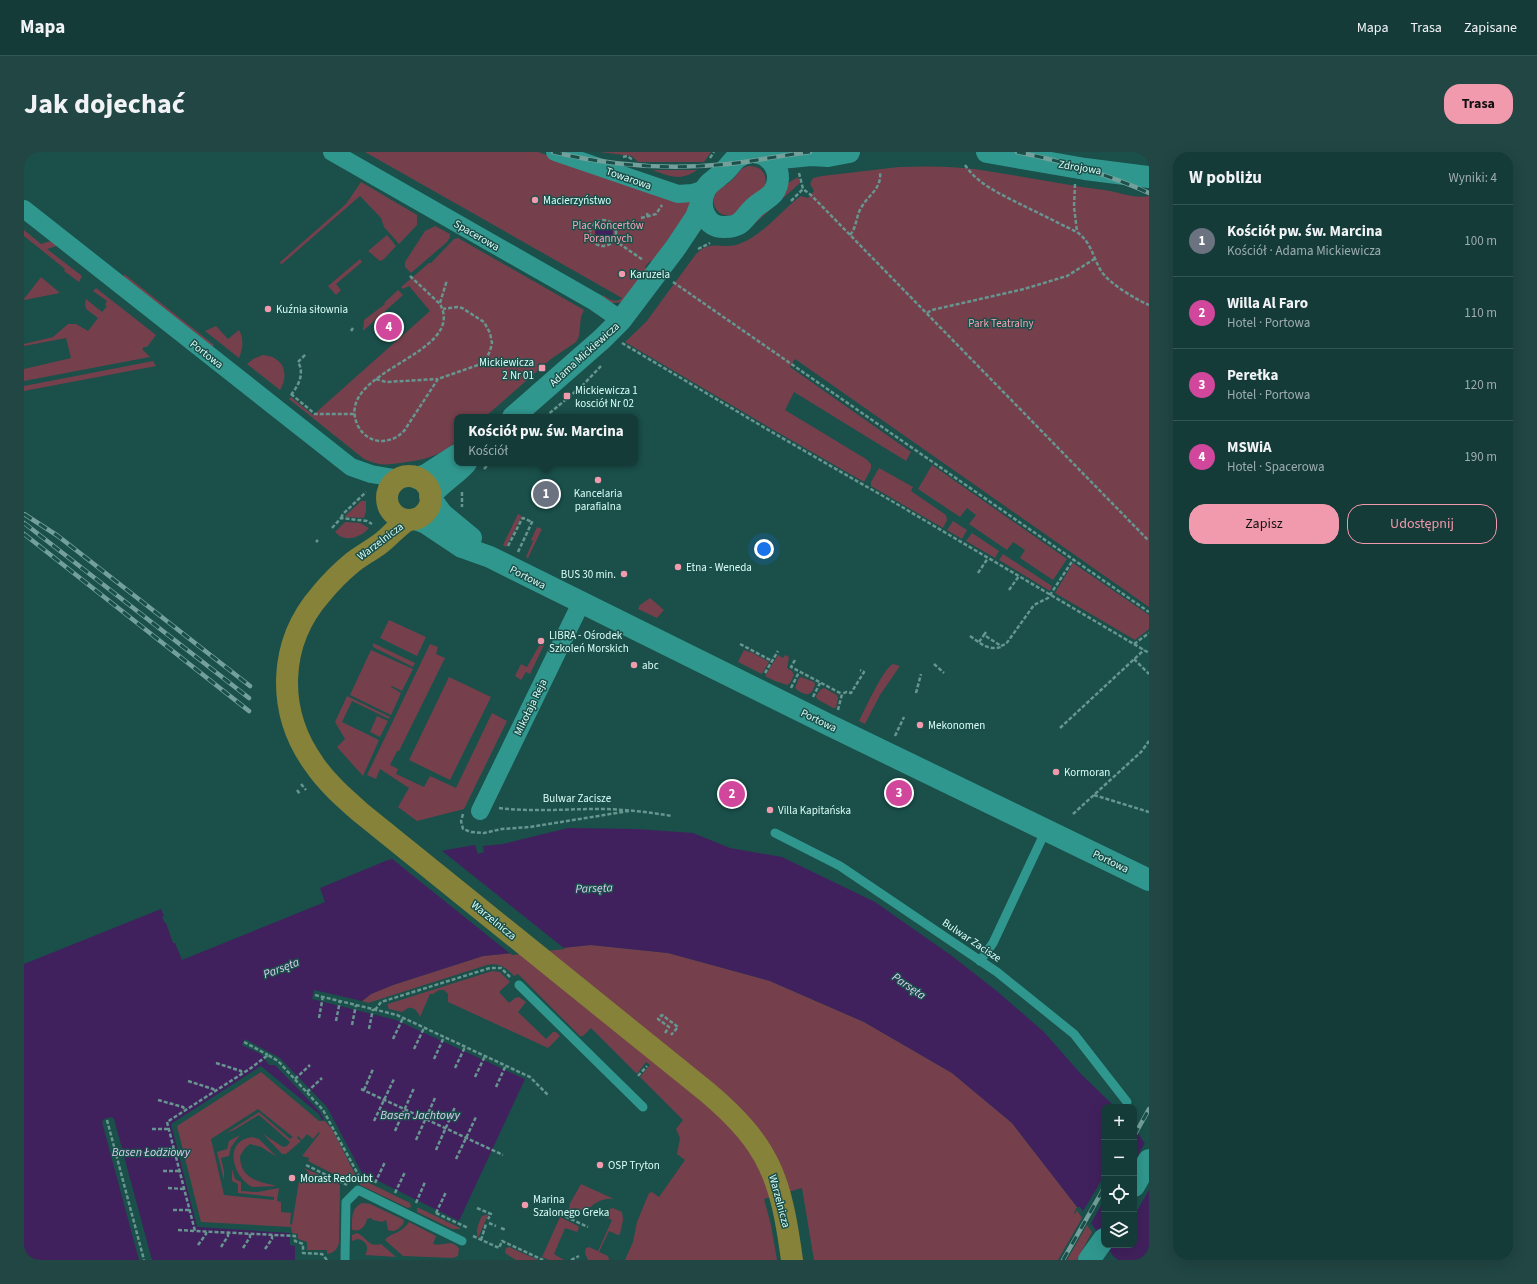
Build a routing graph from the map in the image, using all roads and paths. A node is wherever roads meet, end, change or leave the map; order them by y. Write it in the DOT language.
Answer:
graph roads {
  1 [pos="332,152"];
  2 [pos="555,152"];
  3 [pos="620,152"];
  4 [pos="849,152"];
  5 [pos="987,152"];
  6 [pos="749,155"];
  7 [pos="828,156"];
  8 [pos="621,157"];
  9 [pos="965,165"];
  10 [pos="1069,167"];
  11 [pos="880,172"];
  12 [pos="800,175"];
  13 [pos="1149,177"];
  14 [pos="778,182"];
  15 [pos="803,189"];
  16 [pos="703,197"];
  17 [pos="791,201"];
  18 [pos="664,202"];
  19 [pos="24,209"];
  20 [pos="647,213"];
  21 [pos="648,217"];
  22 [pos="641,218"];
  23 [pos="1077,232"];
  24 [pos="717,235"];
  25 [pos="850,235"];
  26 [pos="614,240"];
  27 [pos="685,250"];
  28 [pos="1096,258"];
  29 [pos="645,262"];
  30 [pos="410,276"];
  31 [pos="677,276"];
  32 [pos="447,280"];
  33 [pos="440,304"];
  34 [pos="1149,305"];
  35 [pos="443,309"];
  36 [pos="927,313"];
  37 [pos="622,333"];
  38 [pos="622,343"];
  39 [pos="618,346"];
  40 [pos="306,354"];
  41 [pos="605,361"];
  42 [pos="376,379"];
  43 [pos="438,379"];
  44 [pos="291,394"];
  45 [pos="288,398"];
  46 [pos="355,414"];
  47 [pos="516,414"];
  48 [pos="549,414"];
  49 [pos="454,456"];
  50 [pos="463,466"];
  51 [pos="408,478"];
  52 [pos="366,492"];
  53 [pos="431,497"];
  54 [pos="388,504"];
  55 [pos="341,518"];
  56 [pos="412,519"];
  57 [pos="372,524"];
  58 [pos="332,528"];
  59 [pos="1149,541"];
  60 [pos="498,554"];
  61 [pos="516,555"];
  62 [pos="988,558"];
  63 [pos="1073,560"];
  64 [pos="352,562"];
  65 [pos="978,573"];
  66 [pos="1019,576"];
  67 [pos="1009,590"];
  68 [pos="1050,595"];
  69 [pos="581,603"];
  70 [pos="1149,612"];
  71 [pos="1149,632"];
  72 [pos="970,636"];
  73 [pos="979,642"];
  74 [pos="740,644"];
  75 [pos="1134,644"];
  76 [pos="1001,646"];
  77 [pos="1144,650"];
  78 [pos="778,651"];
  79 [pos="1149,653"];
  80 [pos="1134,659"];
  81 [pos="795,660"];
  82 [pos="772,661"];
  83 [pos="934,664"];
  84 [pos="860,670"];
  85 [pos="799,672"];
  86 [pos="944,673"];
  87 [pos="922,674"];
  88 [pos="1149,674"];
  89 [pos="763,677"];
  90 [pos="820,683"];
  91 [pos="790,690"];
  92 [pos="916,693"];
  93 [pos="842,694"];
  94 [pos="811,701"];
  95 [pos="837,713"];
  96 [pos="904,717"];
  97 [pos="1060,728"];
  98 [pos="893,740"];
  99 [pos="1149,740"];
  100 [pos="301,784"];
  101 [pos="297,790"];
  102 [pos="306,790"];
  103 [pos="300,794"];
  104 [pos="1094,795"];
  105 [pos="481,809"];
  106 [pos="629,811"];
  107 [pos="1149,812"];
  108 [pos="1073,814"];
  109 [pos="672,816"];
  110 [pos="1046,830"];
  111 [pos="775,833"];
  112 [pos="1149,880"];
  113 [pos="980,960"];
  114 [pos="519,985"];
  115 [pos="315,995"];
  116 [pos="323,996"];
  117 [pos="340,1001"];
  118 [pos="356,1005"];
  119 [pos="374,1010"];
  120 [pos="319,1018"];
  121 [pos="403,1018"];
  122 [pos="336,1021"];
  123 [pos="352,1025"];
  124 [pos="424,1028"];
  125 [pos="369,1029"];
  126 [pos="665,1033"];
  127 [pos="671,1035"];
  128 [pos="444,1037"];
  129 [pos="393,1039"];
  130 [pos="244,1042"];
  131 [pos="465,1047"];
  132 [pos="414,1049"];
  133 [pos="268,1055"];
  134 [pos="485,1056"];
  135 [pos="434,1058"];
  136 [pos="216,1063"];
  137 [pos="648,1064"];
  138 [pos="310,1065"];
  139 [pos="506,1065"];
  140 [pos="455,1068"];
  141 [pos="373,1069"];
  142 [pos="242,1074"];
  143 [pos="638,1076"];
  144 [pos="476,1077"];
  145 [pos="322,1078"];
  146 [pos="295,1079"];
  147 [pos="394,1079"];
  148 [pos="188,1081"];
  149 [pos="496,1087"];
  150 [pos="414,1088"];
  151 [pos="215,1091"];
  152 [pos="307,1092"];
  153 [pos="549,1096"];
  154 [pos="435,1098"];
  155 [pos="158,1100"];
  156 [pos="384,1100"];
  157 [pos="1127,1102"];
  158 [pos="455,1107"];
  159 [pos="643,1107"];
  160 [pos="404,1109"];
  161 [pos="185,1110"];
  162 [pos="476,1117"];
  163 [pos="426,1119"];
  164 [pos="107,1120"];
  165 [pos="374,1121"];
  166 [pos="446,1128"];
  167 [pos="152,1129"];
  168 [pos="169,1129"];
  169 [pos="395,1131"];
  170 [pos="466,1138"];
  171 [pos="416,1140"];
  172 [pos="158,1149"];
  173 [pos="174,1150"];
  174 [pos="436,1150"];
  175 [pos="502,1155"];
  176 [pos="456,1159"];
  177 [pos="1149,1160"];
  178 [pos="385,1162"];
  179 [pos="306,1165"];
  180 [pos="163,1171"];
  181 [pos="179,1172"];
  182 [pos="405,1172"];
  183 [pos="364,1178"];
  184 [pos="370,1181"];
  185 [pos="1137,1181"];
  186 [pos="425,1182"];
  187 [pos="375,1183"];
  188 [pos="382,1187"];
  189 [pos="168,1188"];
  190 [pos="184,1189"];
  191 [pos="358,1190"];
  192 [pos="388,1190"];
  193 [pos="446,1192"];
  194 [pos="395,1193"];
  195 [pos="402,1197"];
  196 [pos="422,1206"];
  197 [pos="477,1208"];
  198 [pos="173,1210"];
  199 [pos="189,1210"];
  200 [pos="429,1210"];
  201 [pos="436,1213"];
  202 [pos="560,1214"];
  203 [pos="488,1222"];
  204 [pos="496,1226"];
  205 [pos="588,1227"];
  206 [pos="468,1228"];
  207 [pos="501,1228"];
  208 [pos="178,1230"];
  209 [pos="506,1230"];
  210 [pos="195,1231"];
  211 [pos="206,1232"];
  212 [pos="228,1233"];
  213 [pos="250,1234"];
  214 [pos="272,1235"];
  215 [pos="471,1235"];
  216 [pos="481,1240"];
  217 [pos="462,1241"];
  218 [pos="198,1245"];
  219 [pos="221,1247"];
  220 [pos="243,1248"];
  221 [pos="265,1250"];
  222 [pos="579,1256"];
  223 [pos="144,1260"];
  224 [pos="327,1260"];
  225 [pos="345,1260"];
  226 [pos="543,1260"];
  227 [pos="571,1260"];
  228 [pos="792,1260"];
  1 -- 37 [label="street, Spacerowa"];
  2 -- 16 [label="street, Towarowa"];
  3 -- 8 [label="path"];
  4 -- 7 [label="street"];
  5 -- 10 [label="street, Zdrojowa"];
  6 -- 7 [label="street"];
  6 -- 14 [label="street"];
  6 -- 16 [label="street"];
  7 -- 14 [label="street"];
  9 -- 23 [label="path"];
  10 -- 13 [label="street, Zdrojowa"];
  10 -- 23 [label="path"];
  11 -- 25 [label="path"];
  12 -- 15 [label="path"];
  14 -- 24 [label="street, Adama Mickiewicza"];
  15 -- 17 [label="path"];
  15 -- 25 [label="path"];
  16 -- 24 [label="street"];
  16 -- 27 [label="street, Adama Mickiewicza"];
  18 -- 21 [label="path"];
  19 -- 51 [label="street, Portowa"];
  20 -- 21 [label="path"];
  21 -- 22 [label="path"];
  23 -- 28 [label="path"];
  24 -- 27 [label="path"];
  24 -- 27 [label="street, Adama Mickiewicza"];
  25 -- 36 [label="path"];
  26 -- 26 [label="path"];
  26 -- 29 [label="path"];
  27 -- 37 [label="street, Adama Mickiewicza"];
  28 -- 34 [label="path"];
  28 -- 36 [label="path"];
  30 -- 33 [label="path"];
  31 -- 63 [label="path"];
  32 -- 33 [label="path"];
  33 -- 35 [label="path"];
  35 -- 42 [label="path"];
  35 -- 43 [label="path"];
  36 -- 59 [label="path"];
  37 -- 38 [label="path"];
  37 -- 38 [label="path"];
  37 -- 47 [label="street, Adama Mickiewicza"];
  38 -- 39 [label="path"];
  38 -- 62 [label="path"];
  40 -- 44 [label="path"];
  41 -- 48 [label="path"];
  42 -- 43 [label="path"];
  42 -- 46 [label="path"];
  43 -- 46 [label="path"];
  44 -- 45 [label="path"];
  44 -- 46 [label="path"];
  49 -- 51 [label="street"];
  50 -- 53 [label="street"];
  51 -- 53 [label="main road"];
  51 -- 54 [label="main road"];
  52 -- 55 [label="path"];
  53 -- 56 [label="main road"];
  53 -- 60 [label="street, Portowa"];
  54 -- 56 [label="main road"];
  54 -- 64 [label="main road, Warzelnicza"];
  55 -- 57 [label="path"];
  55 -- 58 [label="path"];
  56 -- 60 [label="street, Portowa"];
  56 -- 64 [label="main road, Warzelnicza"];
  60 -- 61 [label="path"];
  60 -- 69 [label="street, Portowa"];
  62 -- 65 [label="path"];
  62 -- 66 [label="path"];
  63 -- 68 [label="path"];
  63 -- 70 [label="path"];
  64 -- 228 [label="main road, Warzelnicza"];
  66 -- 67 [label="path"];
  66 -- 68 [label="path"];
  68 -- 75 [label="path"];
  68 -- 76 [label="path"];
  69 -- 105 [label="street, Mikołaja Reja"];
  69 -- 110 [label="street, Portowa"];
  71 -- 75 [label="path"];
  72 -- 73 [label="path"];
  73 -- 76 [label="path"];
  73 -- 76 [label="path"];
  74 -- 82 [label="path"];
  75 -- 77 [label="path"];
  77 -- 79 [label="path"];
  77 -- 80 [label="path"];
  78 -- 82 [label="path"];
  80 -- 88 [label="path"];
  80 -- 97 [label="path"];
  81 -- 85 [label="path"];
  82 -- 89 [label="path"];
  83 -- 86 [label="path"];
  84 -- 93 [label="path"];
  85 -- 90 [label="path"];
  85 -- 91 [label="path"];
  87 -- 92 [label="path"];
  90 -- 93 [label="path"];
  90 -- 94 [label="path"];
  93 -- 95 [label="path"];
  96 -- 98 [label="path"];
  99 -- 104 [label="path"];
  100 -- 102 [label="path"];
  101 -- 103 [label="path"];
  104 -- 107 [label="path"];
  104 -- 108 [label="path"];
  105 -- 106 [label="path, Bulwar Zacisze"];
  105 -- 106 [label="path"];
  106 -- 109 [label="path, Bulwar Zacisze"];
  110 -- 112 [label="street, Portowa"];
  110 -- 113 [label="lane"];
  111 -- 113 [label="lane, Bulwar Zacisze"];
  113 -- 157 [label="lane, Bulwar Zacisze"];
  114 -- 119 [label="path"];
  114 -- 159 [label="lane"];
  115 -- 116 [label="path"];
  116 -- 117 [label="path"];
  116 -- 120 [label="path"];
  117 -- 118 [label="path"];
  117 -- 122 [label="path"];
  118 -- 119 [label="path"];
  118 -- 123 [label="path"];
  119 -- 121 [label="path"];
  119 -- 125 [label="path"];
  121 -- 124 [label="path"];
  121 -- 129 [label="path"];
  124 -- 128 [label="path"];
  124 -- 132 [label="path"];
  126 -- 127 [label="path"];
  128 -- 131 [label="path"];
  128 -- 135 [label="path"];
  130 -- 133 [label="path"];
  131 -- 134 [label="path"];
  131 -- 140 [label="path"];
  133 -- 142 [label="path"];
  133 -- 146 [label="path"];
  134 -- 139 [label="path"];
  134 -- 144 [label="path"];
  136 -- 142 [label="path"];
  137 -- 143 [label="path"];
  138 -- 146 [label="path"];
  139 -- 149 [label="path"];
  139 -- 153 [label="path"];
  141 -- 156 [label="path"];
  142 -- 151 [label="path"];
  145 -- 152 [label="path"];
  146 -- 152 [label="path"];
  147 -- 156 [label="path"];
  148 -- 151 [label="path"];
  150 -- 160 [label="path"];
  151 -- 161 [label="path"];
  152 -- 183 [label="path"];
  154 -- 163 [label="path"];
  155 -- 161 [label="path"];
  156 -- 160 [label="path"];
  156 -- 165 [label="path"];
  158 -- 166 [label="path"];
  160 -- 163 [label="path"];
  160 -- 169 [label="path"];
  161 -- 168 [label="path"];
  162 -- 170 [label="path"];
  163 -- 166 [label="path"];
  163 -- 171 [label="path"];
  164 -- 223 [label="path"];
  166 -- 170 [label="path"];
  166 -- 174 [label="path"];
  167 -- 168 [label="path"];
  168 -- 173 [label="path"];
  170 -- 175 [label="path"];
  170 -- 176 [label="path"];
  172 -- 173 [label="path"];
  173 -- 181 [label="path"];
  177 -- 185 [label="street"];
  178 -- 187 [label="path"];
  179 -- 191 [label="path"];
  180 -- 181 [label="path"];
  181 -- 190 [label="path"];
  182 -- 194 [label="path"];
  184 -- 187 [label="path"];
  186 -- 196 [label="path"];
  187 -- 188 [label="path"];
  189 -- 190 [label="path"];
  190 -- 199 [label="path"];
  191 -- 217 [label="lane"];
  191 -- 225 [label="lane"];
  192 -- 194 [label="path"];
  193 -- 201 [label="path"];
  194 -- 195 [label="path"];
  197 -- 203 [label="path"];
  198 -- 199 [label="path"];
  199 -- 210 [label="path"];
  200 -- 201 [label="path"];
  201 -- 206 [label="path"];
  202 -- 205 [label="path"];
  203 -- 204 [label="path"];
  203 -- 216 [label="path"];
  207 -- 209 [label="path"];
  208 -- 210 [label="path"];
  210 -- 211 [label="path"];
  211 -- 212 [label="path"];
  211 -- 218 [label="path"];
  212 -- 213 [label="path"];
  212 -- 219 [label="path"];
  213 -- 214 [label="path"];
  213 -- 220 [label="path"];
  214 -- 221 [label="path"];
  214 -- 224 [label="path"];
  215 -- 216 [label="path"];
  216 -- 226 [label="path"];
  222 -- 227 [label="path"];
}
